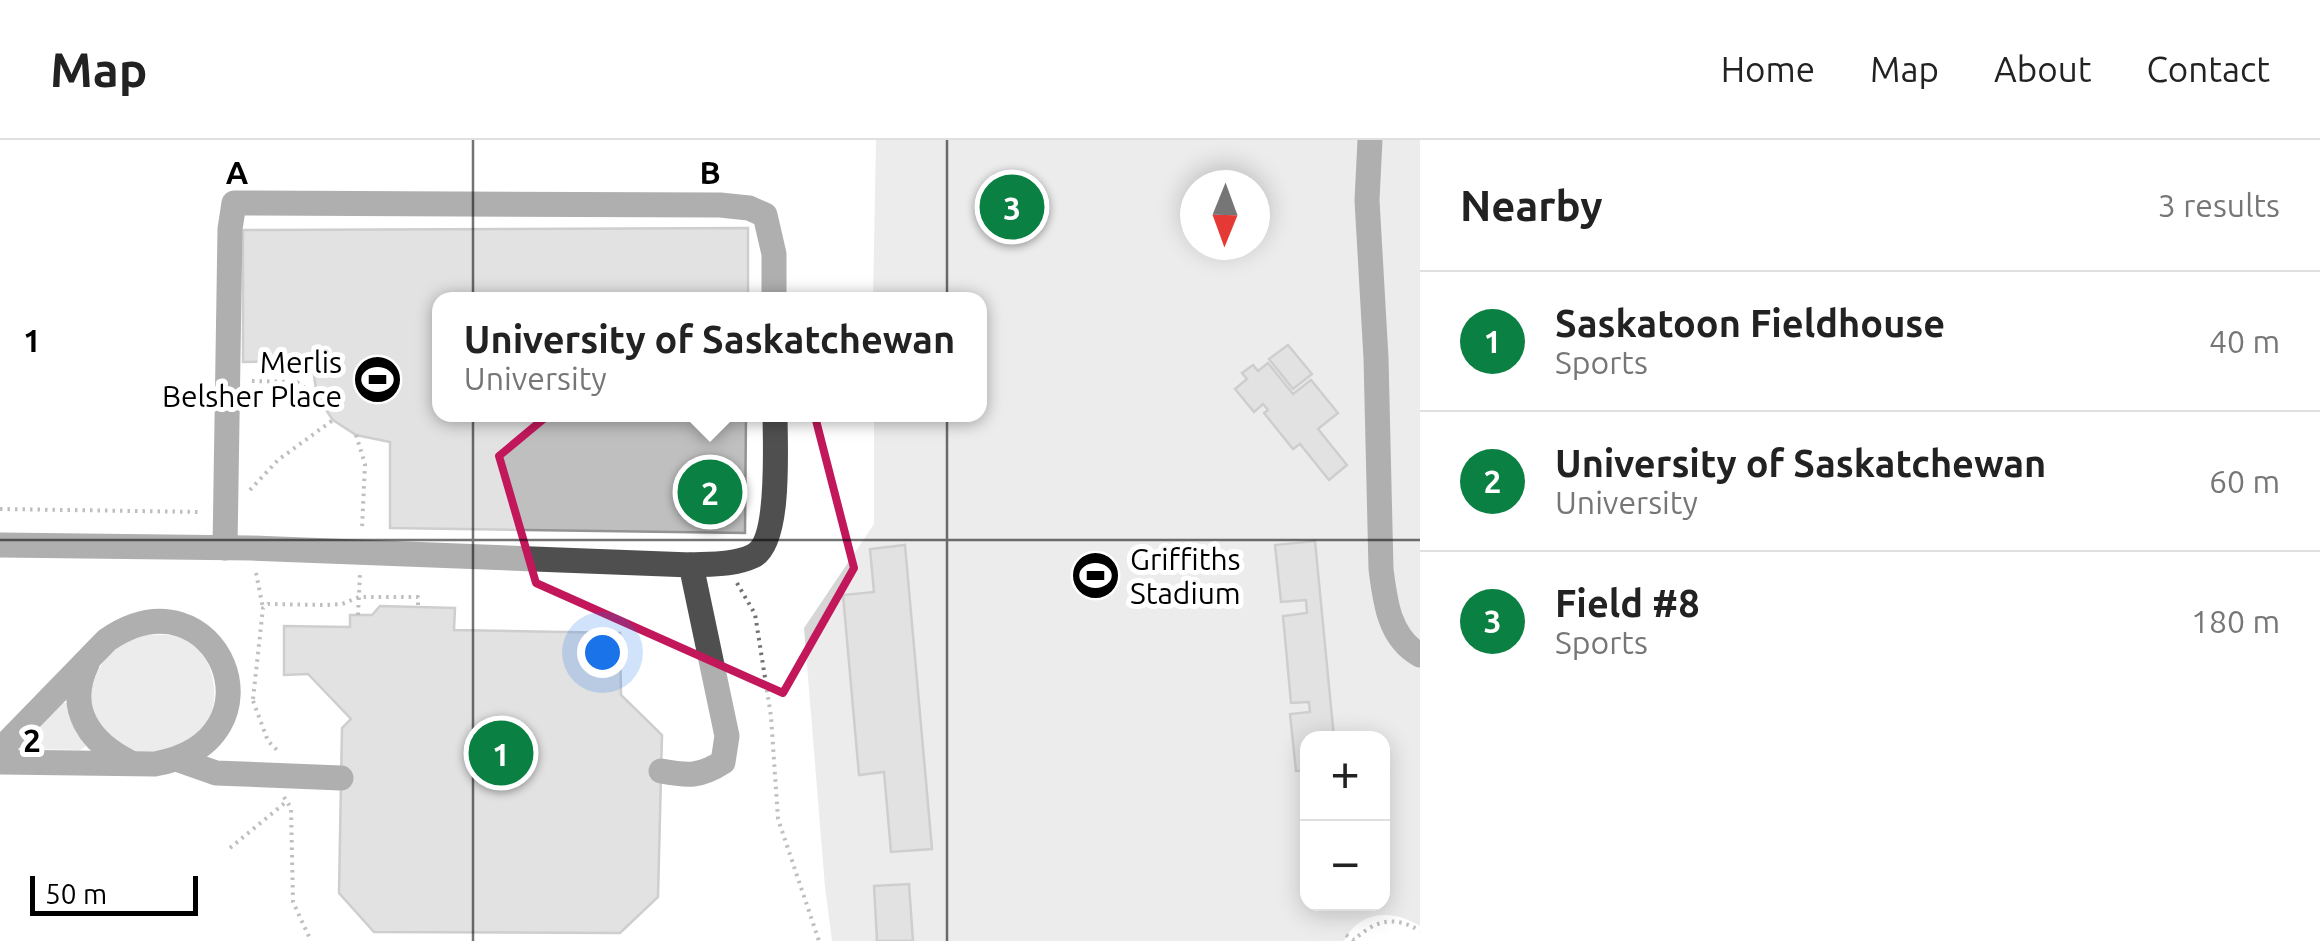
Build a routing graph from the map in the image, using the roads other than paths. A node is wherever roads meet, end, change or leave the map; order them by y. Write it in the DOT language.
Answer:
graph roads {
  1 [pos="1370,140"];
  2 [pos="774,292"];
  3 [pos="775,422"];
  4 [pos="0,545"];
  5 [pos="225,548"];
  6 [pos="691,565"];
  7 [pos="1420,655"];
  8 [pos="90,658"];
  9 [pos="0,750"];
  10 [pos="179,760"];
  11 [pos="0,762"];
  12 [pos="131,763"];
  13 [pos="661,771"];
  14 [pos="341,778"];
  1 -- 7 [label="street"];
  2 -- 5 [label="street"];
  3 -- 6 [label="street"];
  4 -- 5 [label="street"];
  5 -- 6 [label="street"];
  6 -- 13 [label="street"];
  8 -- 9 [label="street"];
  8 -- 10 [label="street"];
  8 -- 12 [label="street"];
  10 -- 12 [label="street"];
  10 -- 14 [label="street"];
  11 -- 12 [label="street"];
}
